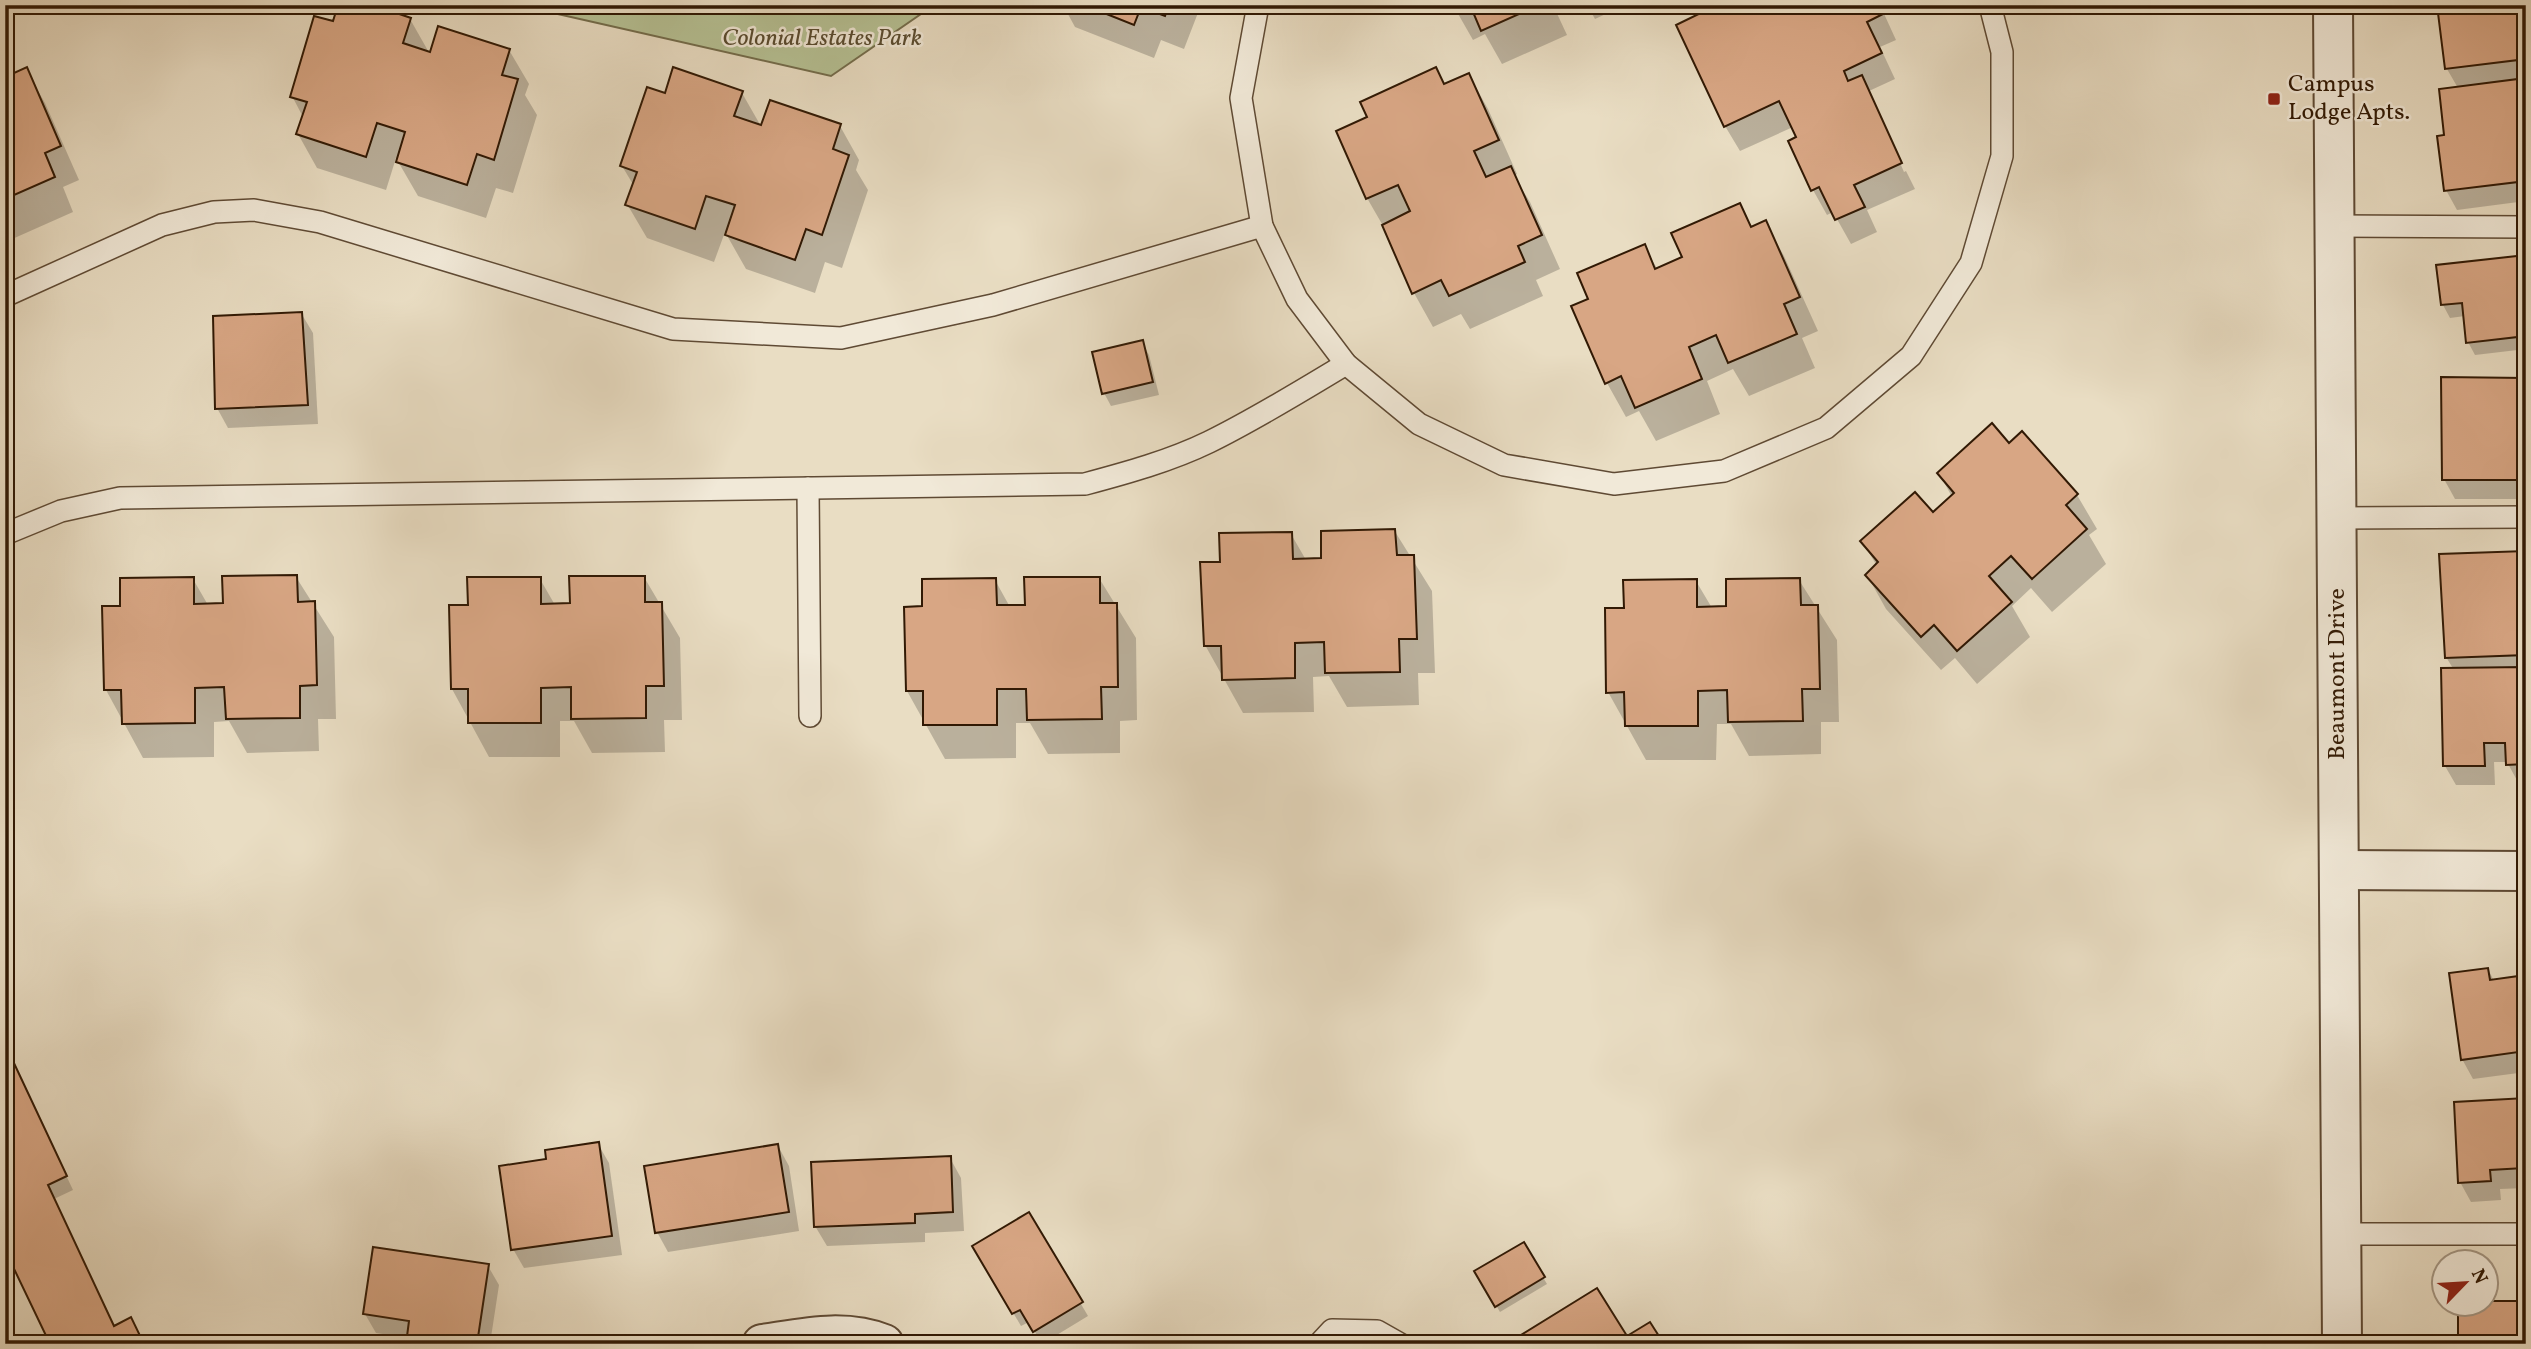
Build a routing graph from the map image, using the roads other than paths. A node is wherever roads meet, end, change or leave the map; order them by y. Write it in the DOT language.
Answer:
graph roads {
  1 [pos="1258,5"];
  2 [pos="1990,5"];
  3 [pos="2333,5"];
  4 [pos="1262,226"];
  5 [pos="2334,226"];
  6 [pos="2526,227"];
  7 [pos="5,296"];
  8 [pos="1346,364"];
  9 [pos="808,488"];
  10 [pos="2526,517"];
  11 [pos="2337,518"];
  12 [pos="5,534"];
  13 [pos="810,716"];
  14 [pos="2339,870"];
  15 [pos="2526,871"];
  16 [pos="2341,1234"];
  17 [pos="2526,1234"];
  18 [pos="762,1344"];
  19 [pos="884,1344"];
  20 [pos="1319,1344"];
  21 [pos="1400,1344"];
  22 [pos="2342,1344"];
  1 -- 4 [label="lane"];
  2 -- 8 [label="lane"];
  3 -- 5 [label="street, Beaumont Drive"];
  4 -- 7 [label="lane"];
  4 -- 8 [label="lane"];
  5 -- 6 [label="lane"];
  5 -- 11 [label="street, Beaumont Drive"];
  8 -- 9 [label="lane"];
  9 -- 12 [label="lane"];
  9 -- 13 [label="lane"];
  10 -- 11 [label="lane"];
  11 -- 14 [label="street, Beaumont Drive"];
  14 -- 15 [label="street"];
  14 -- 16 [label="street, Beaumont Drive"];
  16 -- 17 [label="lane"];
  16 -- 22 [label="street, Beaumont Drive"];
  18 -- 19 [label="street"];
  20 -- 21 [label="lane"];
}
